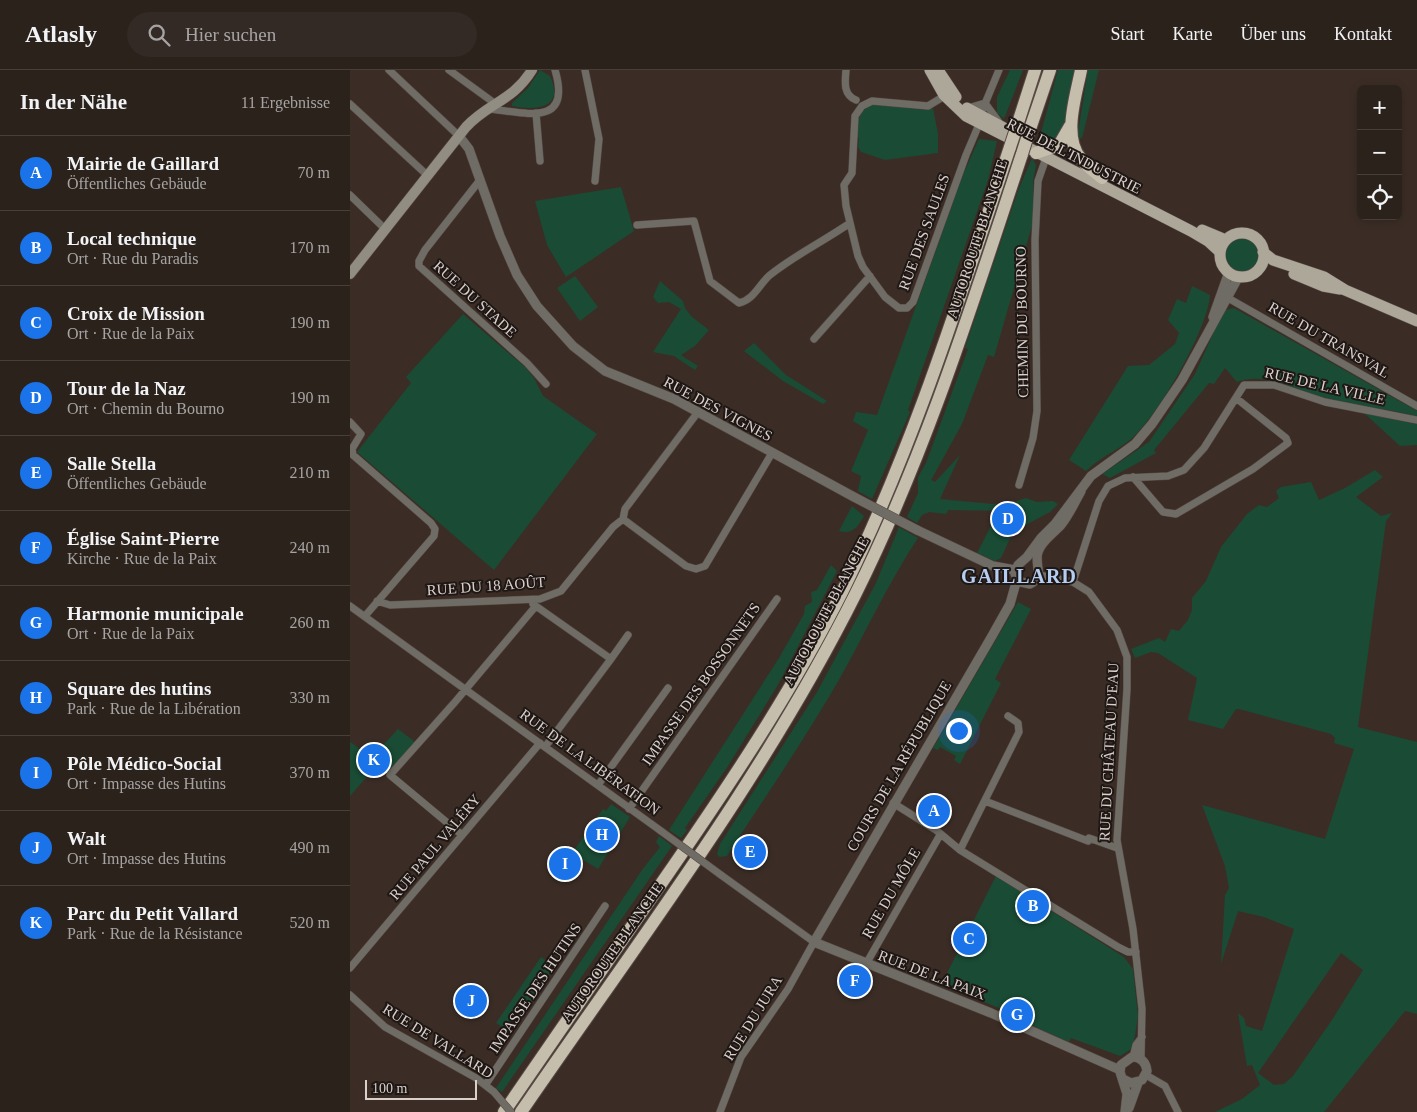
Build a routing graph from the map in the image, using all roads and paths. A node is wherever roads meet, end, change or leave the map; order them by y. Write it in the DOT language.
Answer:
graph roads {
  1 [pos="388,70"];
  2 [pos="449,70"];
  3 [pos="532,70"];
  4 [pos="555,70"];
  5 [pos="585,70"];
  6 [pos="846,70"];
  7 [pos="930,70"];
  8 [pos="938,70"];
  9 [pos="999,70"];
  10 [pos="1035,70"];
  11 [pos="1050,70"];
  12 [pos="1080,70"];
  13 [pos="945,96"];
  14 [pos="856,100"];
  15 [pos="872,101"];
  16 [pos="985,103"];
  17 [pos="350,104"];
  18 [pos="493,107"];
  19 [pos="968,108"];
  20 [pos="536,113"];
  21 [pos="855,116"];
  22 [pos="1072,120"];
  23 [pos="979,121"];
  24 [pos="1011,129"];
  25 [pos="459,136"];
  26 [pos="1043,154"];
  27 [pos="540,161"];
  28 [pos="427,175"];
  29 [pos="1102,178"];
  30 [pos="480,180"];
  31 [pos="595,182"];
  32 [pos="350,195"];
  33 [pos="850,224"];
  34 [pos="637,225"];
  35 [pos="385,228"];
  36 [pos="1226,240"];
  37 [pos="1220,252"];
  38 [pos="1263,252"];
  39 [pos="1261,265"];
  40 [pos="350,274"];
  41 [pos="1234,274"];
  42 [pos="870,276"];
  43 [pos="1345,290"];
  44 [pos="1228,298"];
  45 [pos="1417,321"];
  46 [pos="1210,326"];
  47 [pos="814,339"];
  48 [pos="546,384"];
  49 [pos="1236,398"];
  50 [pos="1417,406"];
  51 [pos="698,412"];
  52 [pos="1417,420"];
  53 [pos="350,421"];
  54 [pos="772,453"];
  55 [pos="1133,477"];
  56 [pos="1019,485"];
  57 [pos="1081,490"];
  58 [pos="623,519"];
  59 [pos="1024,561"];
  60 [pos="1038,571"];
  61 [pos="1016,574"];
  62 [pos="1073,582"];
  63 [pos="1028,584"];
  64 [pos="777,599"];
  65 [pos="377,601"];
  66 [pos="534,603"];
  67 [pos="1010,604"];
  68 [pos="350,606"];
  69 [pos="365,616"];
  70 [pos="628,635"];
  71 [pos="611,659"];
  72 [pos="668,688"];
  73 [pos="466,689"];
  74 [pos="1008,716"];
  75 [pos="543,745"];
  76 [pos="598,785"];
  77 [pos="985,801"];
  78 [pos="893,803"];
  79 [pos="629,809"];
  80 [pos="462,835"];
  81 [pos="940,835"];
  82 [pos="1117,848"];
  83 [pos="960,850"];
  84 [pos="605,906"];
  85 [pos="814,942"];
  86 [pos="1136,952"];
  87 [pos="866,964"];
  88 [pos="350,968"];
  89 [pos="350,995"];
  90 [pos="1095,1057"];
  91 [pos="1133,1059"];
  92 [pos="1122,1074"];
  93 [pos="1146,1075"];
  94 [pos="1138,1083"];
  95 [pos="486,1084"];
  96 [pos="509,1108"];
  97 [pos="521,1112"];
  98 [pos="720,1112"];
  99 [pos="1126,1112"];
  100 [pos="1178,1112"];
  1 -- 25 [label="street"];
  2 -- 18 [label="street"];
  3 -- 18 [label="main road"];
  4 -- 20 [label="street"];
  5 -- 31 [label="street"];
  6 -- 14 [label="street"];
  7 -- 13 [label="main road, RUE DE L'INDUSTRIE"];
  8 -- 13 [label="main road, RUE DE L'INDUSTRIE"];
  9 -- 16 [label="street"];
  10 -- 24 [label="highway, AUTOROUTE BLANCHE"];
  11 -- 97 [label="highway, AUTOROUTE BLANCHE, bridge"];
  12 -- 22 [label="highway"];
  13 -- 15 [label="street"];
  13 -- 19 [label="main road, RUE DE L'INDUSTRIE"];
  13 -- 23 [label="main road, RUE DE L'INDUSTRIE"];
  14 -- 15 [label="street"];
  14 -- 21 [label="street, RUE DES SAULES"];
  15 -- 21 [label="street"];
  16 -- 19 [label="street"];
  16 -- 23 [label="street"];
  16 -- 24 [label="street"];
  17 -- 28 [label="street"];
  18 -- 20 [label="street"];
  18 -- 25 [label="main road"];
  19 -- 23 [label="main road, RUE DE L'INDUSTRIE"];
  20 -- 27 [label="street"];
  21 -- 33 [label="street, RUE DES SAULES"];
  22 -- 26 [label="highway"];
  22 -- 29 [label="highway"];
  23 -- 24 [label="main road, RUE DE L'INDUSTRIE"];
  23 -- 26 [label="main road, RUE DE L'INDUSTRIE"];
  23 -- 42 [label="street, RUE DES SAULES"];
  24 -- 26 [label="main road, RUE DE L'INDUSTRIE"];
  24 -- 96 [label="highway, AUTOROUTE BLANCHE, bridge"];
  25 -- 28 [label="main road"];
  25 -- 30 [label="street, RUE DES VIGNES"];
  26 -- 29 [label="main road, RUE DE L'INDUSTRIE"];
  26 -- 37 [label="main road, RUE DE L'INDUSTRIE"];
  26 -- 56 [label="street, CHEMIN DU BOURNO"];
  28 -- 35 [label="main road"];
  29 -- 36 [label="main road, RUE DE L'INDUSTRIE"];
  30 -- 48 [label="street, RUE DU STADE"];
  30 -- 51 [label="street, RUE DES VIGNES"];
  32 -- 35 [label="street"];
  33 -- 34 [label="street"];
  33 -- 42 [label="street, RUE DES SAULES"];
  35 -- 40 [label="main road"];
  36 -- 37 [label="main road"];
  36 -- 38 [label="main road"];
  37 -- 41 [label="main road, RUE DE L'INDUSTRIE"];
  38 -- 39 [label="main road"];
  38 -- 43 [label="main road"];
  39 -- 41 [label="main road"];
  39 -- 43 [label="main road"];
  41 -- 44 [label="street"];
  41 -- 46 [label="street"];
  42 -- 47 [label="street"];
  43 -- 45 [label="main road"];
  44 -- 46 [label="street"];
  44 -- 50 [label="street, RUE DU TRANSVAL"];
  46 -- 57 [label="street"];
  49 -- 52 [label="street, RUE DE LA VILLE"];
  49 -- 55 [label="street, RUE DE LA VILLE"];
  49 -- 55 [label="street"];
  51 -- 54 [label="street, RUE DES VIGNES"];
  51 -- 58 [label="street, RUE DU 18 AOÛT"];
  53 -- 65 [label="street"];
  54 -- 58 [label="street"];
  54 -- 61 [label="street, RUE DES VIGNES, bridge"];
  55 -- 62 [label="street, RUE DE LA VILLE"];
  57 -- 59 [label="street"];
  57 -- 60 [label="street"];
  58 -- 66 [label="street, RUE DU 18 AOÛT"];
  59 -- 60 [label="street"];
  59 -- 61 [label="street"];
  60 -- 62 [label="street, RUE DU CHÂTEAU D'EAU"];
  60 -- 63 [label="street"];
  61 -- 63 [label="street"];
  61 -- 67 [label="street, COURS DE LA RÉPUBLIQUE"];
  62 -- 82 [label="street, RUE DU CHÂTEAU D'EAU"];
  63 -- 67 [label="street, COURS DE LA RÉPUBLIQUE"];
  64 -- 79 [label="street, IMPASSE DES BOSSONNETS"];
  65 -- 66 [label="street, RUE DU 18 AOÛT"];
  65 -- 69 [label="street"];
  66 -- 71 [label="street"];
  66 -- 73 [label="street"];
  67 -- 78 [label="street, COURS DE LA RÉPUBLIQUE"];
  68 -- 69 [label="street, RUE DE LA LIBÉRATION"];
  69 -- 73 [label="street, RUE DE LA LIBÉRATION"];
  70 -- 71 [label="street, RUE PAUL VALÉRY"];
  71 -- 75 [label="street, RUE PAUL VALÉRY"];
  72 -- 76 [label="street"];
  73 -- 75 [label="street, RUE DE LA LIBÉRATION"];
  73 -- 80 [label="street"];
  74 -- 77 [label="street"];
  75 -- 76 [label="street, RUE DE LA LIBÉRATION"];
  75 -- 80 [label="street, RUE PAUL VALÉRY"];
  76 -- 79 [label="street, RUE DE LA LIBÉRATION"];
  77 -- 82 [label="street"];
  77 -- 83 [label="street"];
  78 -- 81 [label="street"];
  78 -- 85 [label="street, COURS DE LA RÉPUBLIQUE"];
  79 -- 85 [label="street, RUE DE LA LIBÉRATION, bridge"];
  80 -- 88 [label="street, RUE PAUL VALÉRY"];
  81 -- 83 [label="street"];
  81 -- 87 [label="street, RUE DU MÔLE"];
  82 -- 86 [label="street, RUE DU CHÂTEAU D'EAU"];
  83 -- 86 [label="street"];
  84 -- 95 [label="street, IMPASSE DES HUTINS"];
  85 -- 87 [label="street, RUE DE LA PAIX"];
  85 -- 98 [label="street, RUE DU JURA"];
  86 -- 91 [label="street, RUE DU CHÂTEAU D'EAU"];
  87 -- 90 [label="street, RUE DE LA PAIX"];
  89 -- 95 [label="street, RUE DE VALLARD"];
  90 -- 91 [label="street, RUE DE LA PAIX"];
  90 -- 92 [label="street, RUE DE LA PAIX"];
  91 -- 92 [label="street"];
  91 -- 93 [label="street"];
  92 -- 94 [label="street"];
  92 -- 99 [label="street"];
  93 -- 94 [label="street"];
  93 -- 100 [label="street"];
  94 -- 99 [label="street"];
  95 -- 96 [label="street, RUE DE VALLARD, bridge"];
}
